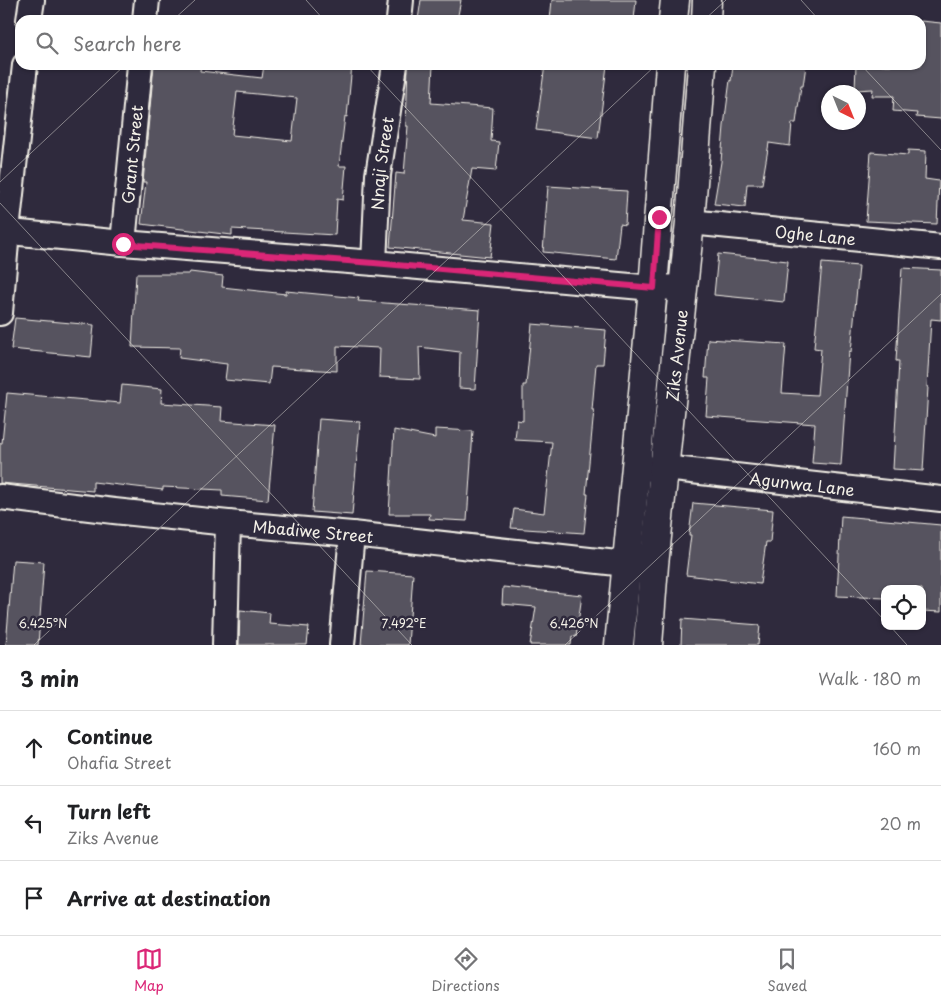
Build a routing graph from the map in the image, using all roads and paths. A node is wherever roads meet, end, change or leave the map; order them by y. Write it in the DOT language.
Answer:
graph roads {
  1 [pos="32,0"];
  2 [pos="147,0"];
  3 [pos="402,0"];
  4 [pos="675,0"];
  5 [pos="707,0"];
  6 [pos="30,15"];
  7 [pos="146,15"];
  8 [pos="400,15"];
  9 [pos="674,15"];
  10 [pos="706,15"];
  11 [pos="24,70"];
  12 [pos="140,70"];
  13 [pos="394,70"];
  14 [pos="670,70"];
  15 [pos="702,70"];
  16 [pos="690,222"];
  17 [pos="3,231"];
  18 [pos="123,244"];
  19 [pos="941,247"];
  20 [pos="374,263"];
  21 [pos="684,287"];
  22 [pos="654,288"];
  23 [pos="0,313"];
  24 [pos="637,468"];
  25 [pos="665,468"];
  26 [pos="0,497"];
  27 [pos="941,499"];
  28 [pos="228,524"];
  29 [pos="352,534"];
  30 [pos="626,564"];
  31 [pos="654,565"];
  32 [pos="225,645"];
  33 [pos="342,645"];
  34 [pos="619,645"];
  35 [pos="648,645"];
  1 -- 6 [label="street"];
  2 -- 7 [label="street"];
  3 -- 8 [label="street"];
  4 -- 9 [label="main road"];
  5 -- 10 [label="main road"];
  11 -- 17 [label="street"];
  12 -- 18 [label="street, Grant Street"];
  13 -- 20 [label="street, Nnaji Street"];
  14 -- 22 [label="main road, Ziks Avenue"];
  15 -- 16 [label="main road, Ziks Avenue"];
  16 -- 19 [label="street, Oghe Lane"];
  16 -- 21 [label="main road, Ziks Avenue"];
  17 -- 18 [label="street"];
  17 -- 23 [label="street"];
  18 -- 20 [label="street"];
  20 -- 22 [label="street"];
  21 -- 22 [label="street"];
  21 -- 25 [label="main road, Ziks Avenue"];
  22 -- 24 [label="main road, Ziks Avenue"];
  24 -- 25 [label="street, Agunwa Lane"];
  24 -- 30 [label="main road, Ziks Avenue"];
  25 -- 27 [label="street, Agunwa Lane"];
  25 -- 31 [label="main road, Ziks Avenue"];
  26 -- 28 [label="street, Mbadiwe Street"];
  28 -- 29 [label="street, Mbadiwe Street"];
  28 -- 32 [label="street"];
  29 -- 30 [label="street, Mbadiwe Street"];
  29 -- 33 [label="street"];
  30 -- 31 [label="street, Mbadiwe Street"];
  30 -- 34 [label="main road, Ziks Avenue"];
  31 -- 35 [label="main road, Ziks Avenue"];
}
